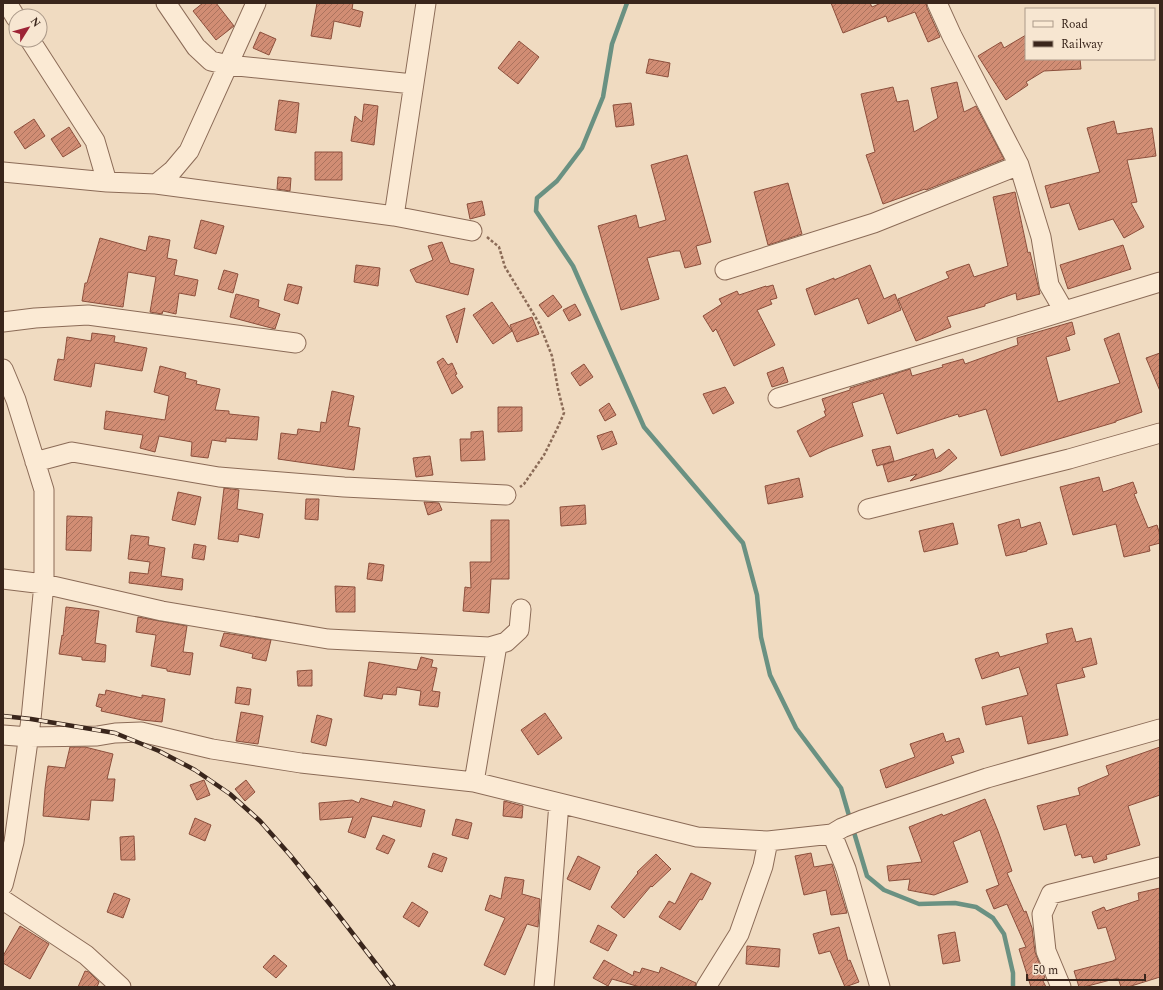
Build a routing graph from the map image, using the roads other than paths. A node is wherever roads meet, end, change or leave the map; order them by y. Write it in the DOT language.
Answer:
graph roads {
  1 [pos="166,3"];
  2 [pos="256,3"];
  3 [pos="426,3"];
  4 [pos="937,3"];
  5 [pos="35,48"];
  6 [pos="228,65"];
  7 [pos="413,84"];
  8 [pos="1019,165"];
  9 [pos="3,172"];
  10 [pos="107,182"];
  11 [pos="156,184"];
  12 [pos="394,216"];
  13 [pos="472,231"];
  14 [pos="725,270"];
  15 [pos="1160,282"];
  16 [pos="1064,311"];
  17 [pos="3,322"];
  18 [pos="296,343"];
  19 [pos="3,369"];
  20 [pos="778,398"];
  21 [pos="1160,433"];
  22 [pos="35,462"];
  23 [pos="506,495"];
  24 [pos="868,508"];
  25 [pos="3,579"];
  26 [pos="44,584"];
  27 [pos="521,609"];
  28 [pos="498,645"];
  29 [pos="1160,729"];
  30 [pos="3,735"];
  31 [pos="29,737"];
  32 [pos="474,782"];
  33 [pos="559,803"];
  34 [pos="837,831"];
  35 [pos="768,841"];
  36 [pos="1160,867"];
  37 [pos="3,885"];
  38 [pos="3,900"];
  39 [pos="121,987"];
  40 [pos="544,987"];
  41 [pos="706,987"];
  42 [pos="880,987"];
  43 [pos="1061,987"];
  1 -- 6 [label="street"];
  2 -- 6 [label="street"];
  3 -- 7 [label="street"];
  4 -- 8 [label="street"];
  5 -- 10 [label="street"];
  6 -- 7 [label="street"];
  6 -- 11 [label="street"];
  7 -- 12 [label="street"];
  8 -- 14 [label="street"];
  8 -- 16 [label="street"];
  9 -- 10 [label="street"];
  10 -- 11 [label="street"];
  11 -- 12 [label="street"];
  12 -- 13 [label="street"];
  15 -- 16 [label="street"];
  16 -- 20 [label="street"];
  17 -- 18 [label="street"];
  19 -- 22 [label="street"];
  21 -- 24 [label="street"];
  22 -- 23 [label="street"];
  22 -- 26 [label="street"];
  25 -- 26 [label="street"];
  26 -- 28 [label="street"];
  26 -- 31 [label="street"];
  27 -- 28 [label="street"];
  28 -- 32 [label="street"];
  29 -- 34 [label="street"];
  30 -- 31 [label="street"];
  31 -- 32 [label="street"];
  31 -- 37 [label="street"];
  32 -- 33 [label="street"];
  33 -- 35 [label="street"];
  33 -- 40 [label="street"];
  34 -- 35 [label="street"];
  34 -- 42 [label="street"];
  35 -- 41 [label="street"];
  36 -- 43 [label="street"];
  38 -- 39 [label="street"];
}
